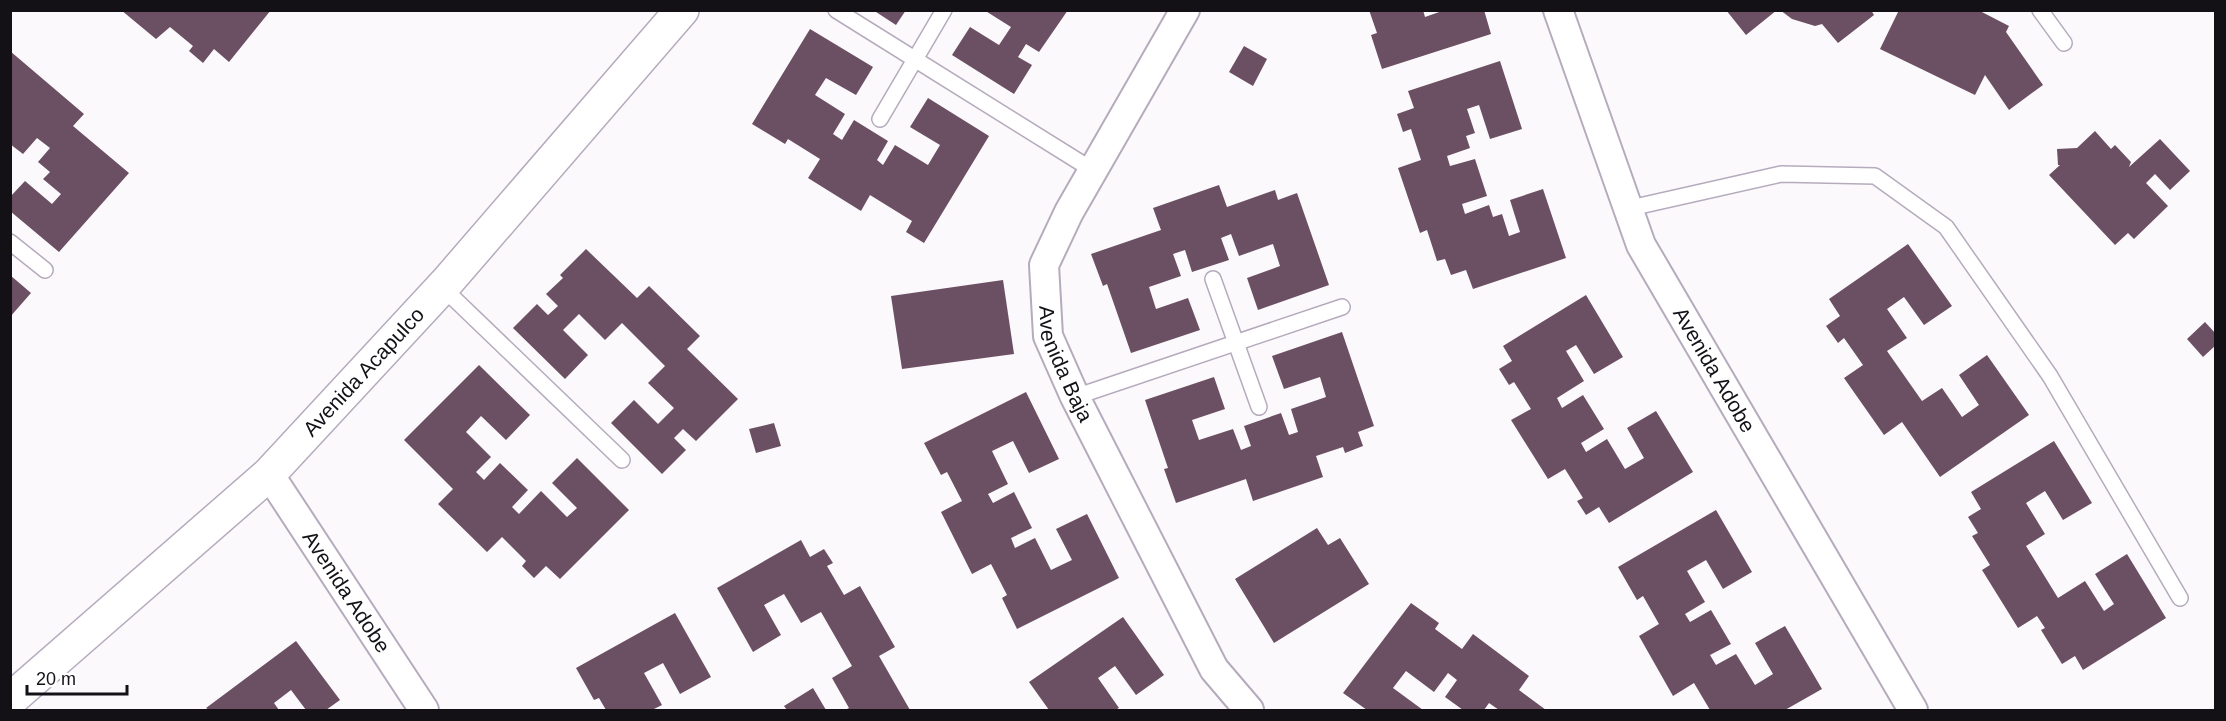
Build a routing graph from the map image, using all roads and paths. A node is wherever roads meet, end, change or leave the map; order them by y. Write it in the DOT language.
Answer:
graph roads {
  1 [pos="681,10"];
  2 [pos="836,10"];
  3 [pos="944,10"];
  4 [pos="1185,10"];
  5 [pos="1558,10"];
  6 [pos="2040,10"];
  7 [pos="2064,43"];
  8 [pos="915,60"];
  9 [pos="880,119"];
  10 [pos="1094,171"];
  11 [pos="1626,209"];
  12 [pos="10,242"];
  13 [pos="45,270"];
  14 [pos="1213,279"];
  15 [pos="442,287"];
  16 [pos="1342,307"];
  17 [pos="1236,343"];
  18 [pos="1076,397"];
  19 [pos="1259,407"];
  20 [pos="622,460"];
  21 [pos="269,474"];
  22 [pos="2180,598"];
  23 [pos="10,700"];
  24 [pos="1902,707"];
  25 [pos="424,711"];
  26 [pos="1249,711"];
  1 -- 15 [label="street, Avenida Acapulco"];
  2 -- 8 [label="lane"];
  3 -- 8 [label="lane"];
  4 -- 10 [label="street, Avenida Baja"];
  5 -- 11 [label="street, Avenida Adobe"];
  6 -- 7 [label="lane"];
  8 -- 9 [label="lane"];
  8 -- 10 [label="lane"];
  10 -- 18 [label="street, Avenida Baja"];
  11 -- 22 [label="lane"];
  11 -- 24 [label="street, Avenida Adobe"];
  12 -- 13 [label="lane"];
  14 -- 17 [label="lane"];
  15 -- 20 [label="lane"];
  15 -- 21 [label="street, Avenida Acapulco"];
  16 -- 17 [label="lane"];
  17 -- 18 [label="lane"];
  17 -- 19 [label="lane"];
  18 -- 26 [label="street, Avenida Baja"];
  21 -- 23 [label="street, Avenida Acapulco"];
  21 -- 25 [label="street, Avenida Adobe"];
}
